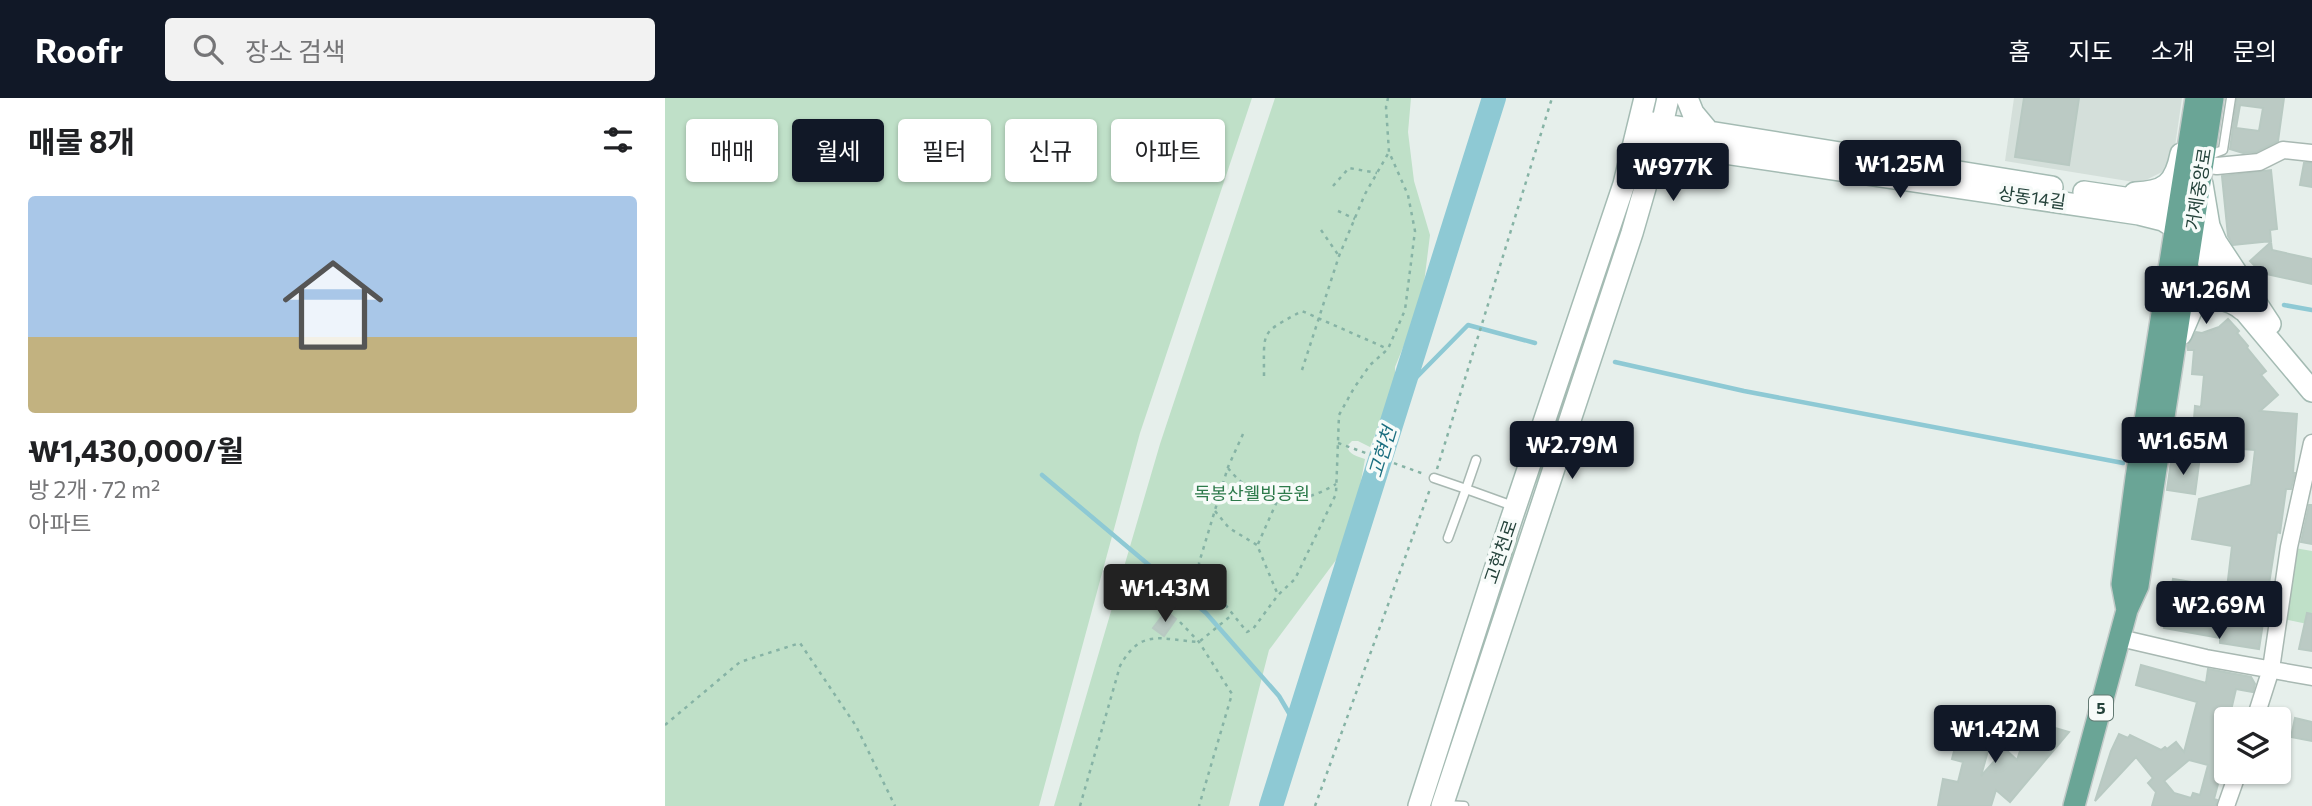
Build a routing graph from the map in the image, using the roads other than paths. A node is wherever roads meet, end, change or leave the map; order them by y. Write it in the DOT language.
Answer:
graph roads {
  1 [pos="1646,98"];
  2 [pos="1668,98"];
  3 [pos="1686,98"];
  4 [pos="2196,98"];
  5 [pos="2213,98"];
  6 [pos="2231,98"];
  7 [pos="1638,130"];
  8 [pos="1660,134"];
  9 [pos="1706,140"];
  10 [pos="2312,153"];
  11 [pos="2202,166"];
  12 [pos="2121,196"];
  13 [pos="2139,214"];
  14 [pos="2185,225"];
  15 [pos="1632,233"];
  16 [pos="2171,265"];
  17 [pos="2244,310"];
  18 [pos="2270,324"];
  19 [pos="2177,338"];
  20 [pos="2312,372"];
  21 [pos="2312,391"];
  22 [pos="2312,443"];
  23 [pos="1476,460"];
  24 [pos="1434,478"];
  25 [pos="1466,489"];
  26 [pos="1516,507"];
  27 [pos="1448,538"];
  28 [pos="2127,610"];
  29 [pos="2120,638"];
  30 [pos="2271,669"];
  31 [pos="2312,677"];
  32 [pos="2259,707"];
  33 [pos="2234,784"];
  34 [pos="1442,805"];
  35 [pos="1419,806"];
  36 [pos="1464,806"];
  37 [pos="2074,806"];
  38 [pos="2226,806"];
  1 -- 7 [label="street, 고현천로"];
  2 -- 8 [label="street, 고현천로"];
  3 -- 9 [label="street"];
  4 -- 12 [label="street"];
  4 -- 14 [label="main road, 거제중앙로 / 5"];
  5 -- 11 [label="main road, 거제중앙로 / 5"];
  6 -- 11 [label="lane"];
  7 -- 8 [label="street, 상동14길"];
  7 -- 26 [label="street, 고현천로"];
  8 -- 9 [label="street, 상동14길"];
  8 -- 15 [label="street, 고현천로"];
  9 -- 12 [label="street, 상동14길"];
  9 -- 13 [label="street, 상동14길"];
  9 -- 15 [label="street"];
  10 -- 11 [label="street"];
  11 -- 14 [label="main road, 거제중앙로 / 5"];
  11 -- 18 [label="street"];
  12 -- 14 [label="street, 상동14길"];
  13 -- 14 [label="street, 상동14길"];
  13 -- 16 [label="street"];
  14 -- 16 [label="main road, 거제중앙로 / 5"];
  14 -- 17 [label="street"];
  14 -- 18 [label="street"];
  14 -- 19 [label="main road, 거제중앙로 / 5"];
  15 -- 34 [label="street, 고현천로"];
  16 -- 28 [label="main road, 거제중앙로 / 5"];
  17 -- 19 [label="street"];
  17 -- 21 [label="street"];
  18 -- 20 [label="street"];
  19 -- 28 [label="main road, 거제중앙로 / 5"];
  22 -- 30 [label="street"];
  23 -- 25 [label="lane"];
  24 -- 25 [label="lane"];
  25 -- 26 [label="lane"];
  25 -- 27 [label="lane"];
  26 -- 35 [label="street, 고현천로"];
  28 -- 29 [label="main road, 거제중앙로 / 5"];
  29 -- 30 [label="street"];
  29 -- 37 [label="main road, 거제중앙로 / 5"];
  30 -- 31 [label="street"];
  30 -- 32 [label="street"];
  33 -- 38 [label="street"];
  34 -- 36 [label="lane"];
}
